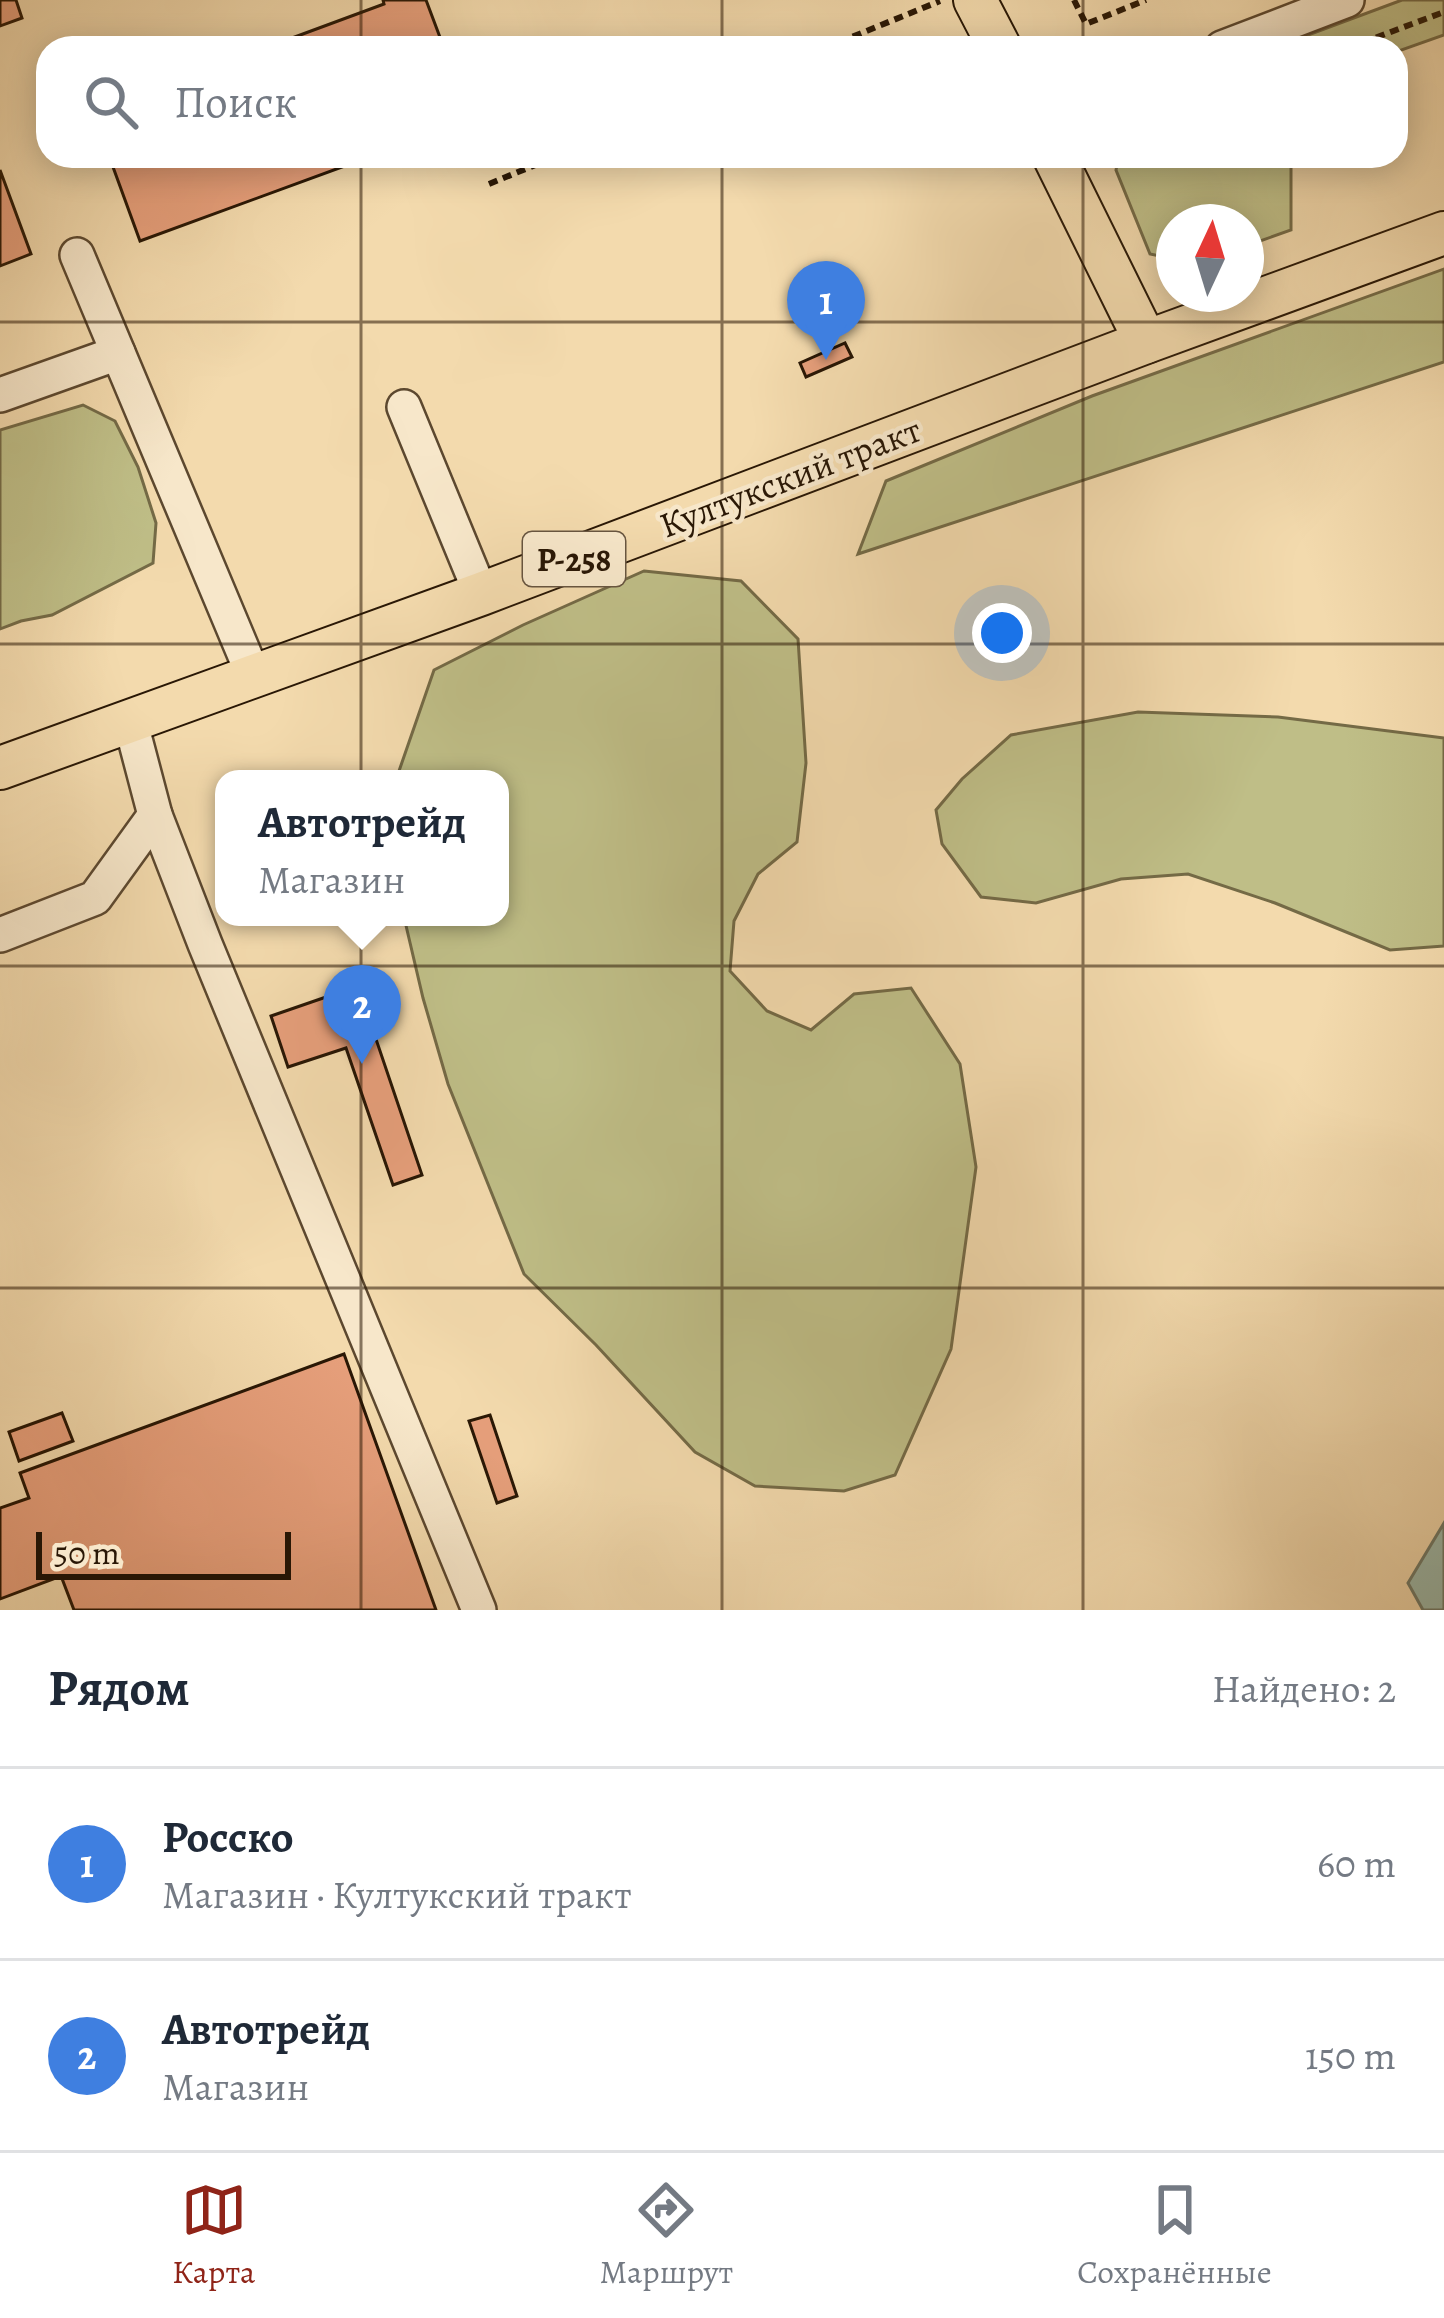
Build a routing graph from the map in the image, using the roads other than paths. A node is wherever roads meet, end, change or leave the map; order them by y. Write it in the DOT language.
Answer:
graph roads {
  1 [pos="975,0"];
  2 [pos="1339,2"];
  3 [pos="994,36"];
  4 [pos="1253,36"];
  5 [pos="1060,168"];
  6 [pos="1444,233"];
  7 [pos="77,255"];
  8 [pos="1146,342"];
  9 [pos="118,353"];
  10 [pos="0,395"];
  11 [pos="404,407"];
  12 [pos="482,594"];
  13 [pos="254,677"];
  14 [pos="130,720"];
  15 [pos="0,768"];
  16 [pos="155,815"];
  17 [pos="0,935"];
  18 [pos="479,1610"];
  1 -- 3 [label="main road"];
  2 -- 4 [label="lane"];
  5 -- 8 [label="main road"];
  6 -- 8 [label="main road, Култукский тракт / Р-258"];
  7 -- 9 [label="lane"];
  8 -- 12 [label="main road, Култукский тракт / Р-258"];
  9 -- 10 [label="lane"];
  9 -- 13 [label="lane"];
  11 -- 12 [label="lane"];
  12 -- 13 [label="main road, Култукский тракт / Р-258"];
  13 -- 14 [label="main road, Култукский тракт / Р-258"];
  14 -- 15 [label="main road, Култукский тракт / Р-258"];
  14 -- 16 [label="lane"];
  16 -- 17 [label="lane"];
  16 -- 18 [label="lane"];
}
